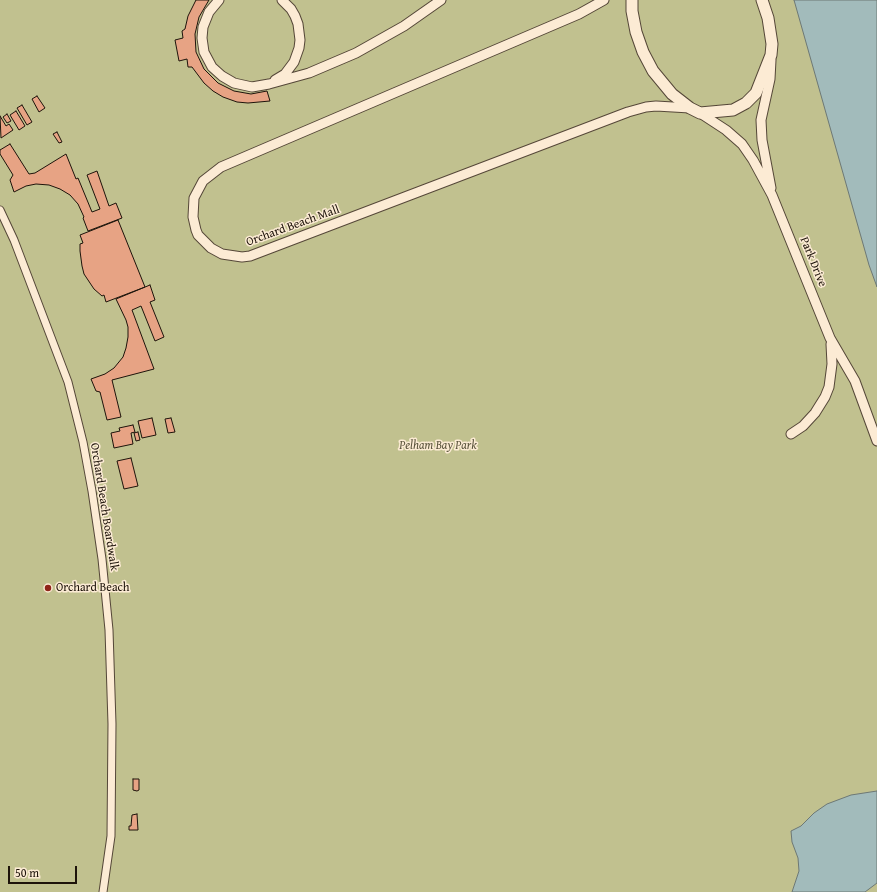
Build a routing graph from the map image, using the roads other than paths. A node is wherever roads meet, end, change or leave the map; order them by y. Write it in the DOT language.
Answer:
graph roads {
  1 [pos="219,0"];
  2 [pos="282,0"];
  3 [pos="441,0"];
  4 [pos="604,0"];
  5 [pos="632,0"];
  6 [pos="762,0"];
  7 [pos="771,55"];
  8 [pos="269,84"];
  9 [pos="690,108"];
  10 [pos="700,113"];
  11 [pos="772,195"];
  12 [pos="0,210"];
  13 [pos="830,338"];
  14 [pos="791,434"];
  15 [pos="877,440"];
  16 [pos="103,892"];
  1 -- 8 [label="street"];
  2 -- 8 [label="street"];
  3 -- 8 [label="street"];
  4 -- 9 [label="street, Orchard Beach Mall"];
  5 -- 9 [label="street, Park Drive"];
  6 -- 7 [label="street, Park Drive"];
  7 -- 10 [label="street, Park Drive"];
  7 -- 11 [label="street, Park Drive"];
  9 -- 10 [label="street, Park Drive"];
  10 -- 11 [label="street, Park Drive"];
  11 -- 13 [label="street, Park Drive"];
  12 -- 16 [label="street, Orchard Beach Boardwalk"];
  13 -- 14 [label="street, Park Drive"];
  13 -- 15 [label="street, Park Drive"];
}
